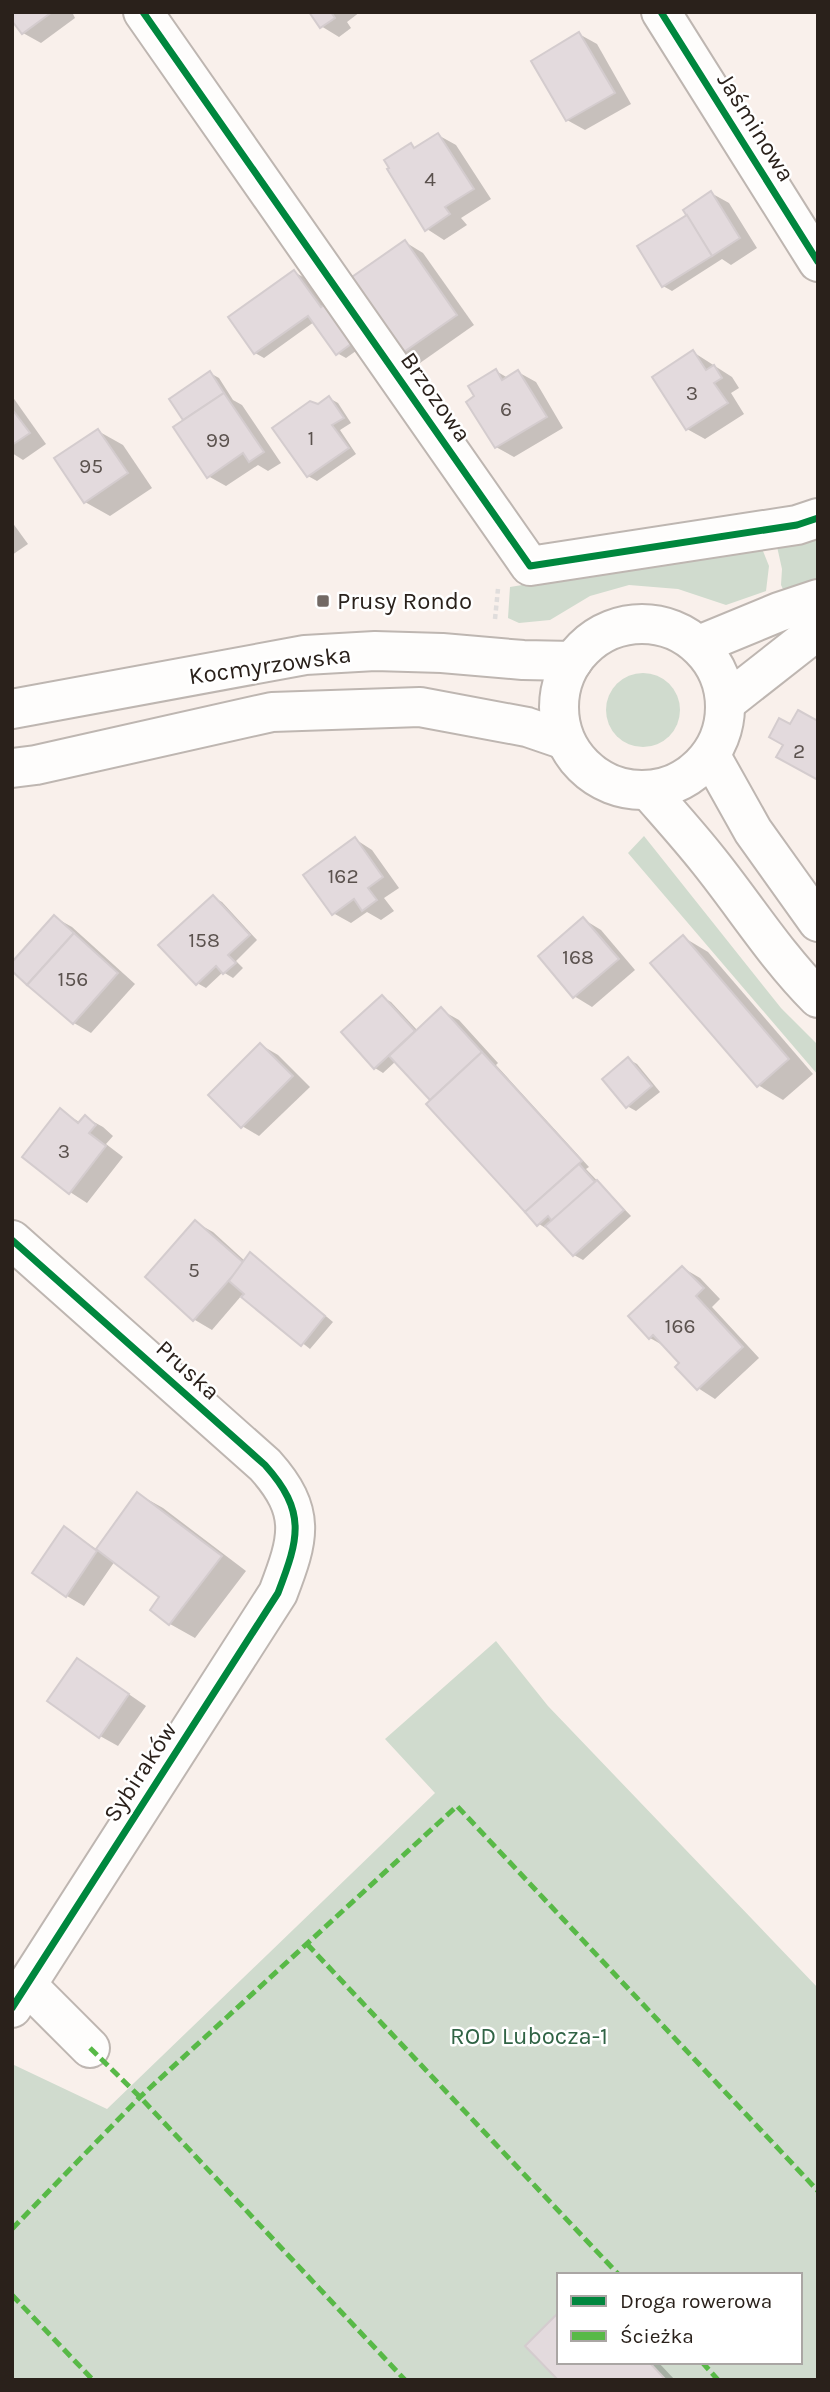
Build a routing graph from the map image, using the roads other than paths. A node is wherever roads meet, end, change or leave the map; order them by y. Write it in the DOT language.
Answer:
graph roads {
  1 [pos="143,12"];
  2 [pos="661,12"];
  3 [pos="818,262"];
  4 [pos="818,518"];
  5 [pos="818,599"];
  6 [pos="818,630"];
  7 [pos="699,645"];
  8 [pos="573,661"];
  9 [pos="725,703"];
  10 [pos="12,709"];
  11 [pos="565,740"];
  12 [pos="711,756"];
  13 [pos="12,768"];
  14 [pos="649,791"];
  15 [pos="818,922"];
  16 [pos="818,998"];
  17 [pos="12,1240"];
  18 [pos="293,1553"];
  19 [pos="19,1996"];
  20 [pos="90,2048"];
  1 -- 4 [label="street, Brzozowa"];
  2 -- 3 [label="street, Jaśminowa"];
  5 -- 7 [label="street"];
  6 -- 9 [label="street"];
  7 -- 8 [label="street"];
  7 -- 9 [label="street"];
  8 -- 10 [label="street, Kocmyrzowska"];
  8 -- 11 [label="street"];
  9 -- 12 [label="street"];
  11 -- 13 [label="street, Kocmyrzowska"];
  11 -- 14 [label="street"];
  12 -- 14 [label="street"];
  12 -- 15 [label="street"];
  14 -- 16 [label="street"];
  17 -- 18 [label="street, Pruska"];
  18 -- 19 [label="street, Sybiraków"];
  19 -- 20 [label="street"];
}
